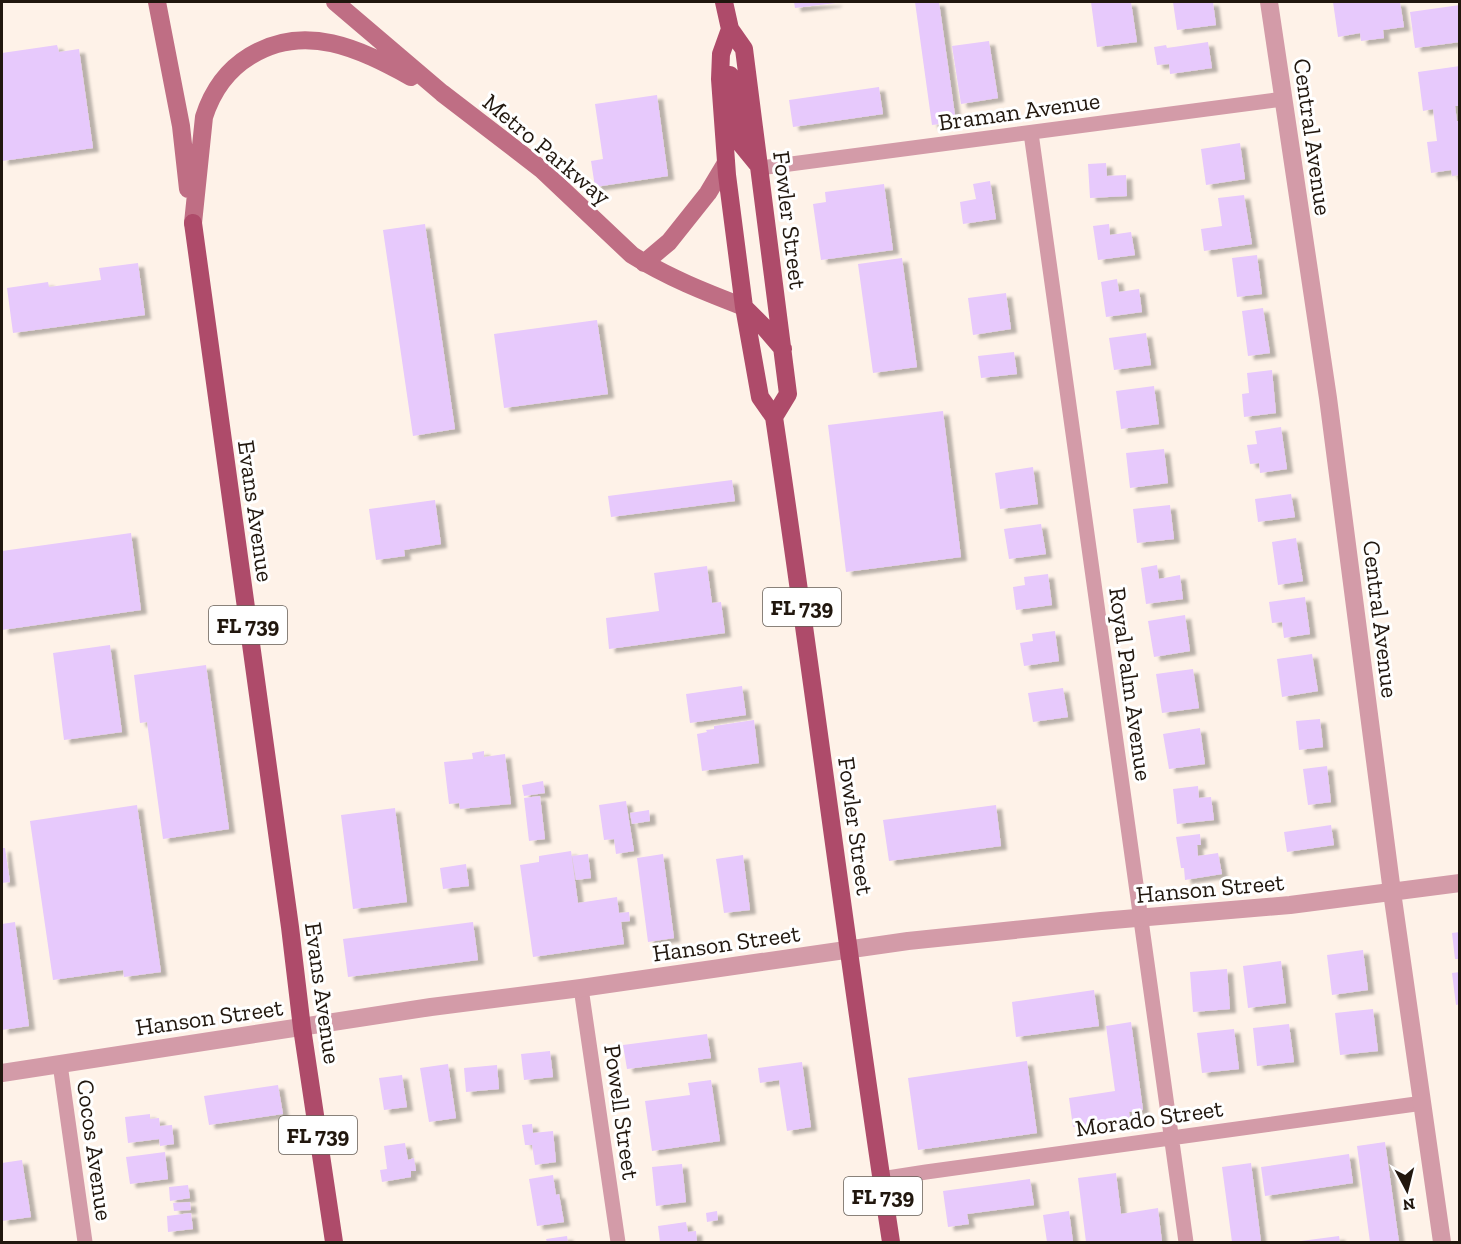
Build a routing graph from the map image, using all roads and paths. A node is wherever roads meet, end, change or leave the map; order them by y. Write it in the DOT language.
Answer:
graph roads {
  1 [pos="157,2"];
  2 [pos="335,2"];
  3 [pos="724,2"];
  4 [pos="1269,2"];
  5 [pos="730,29"];
  6 [pos="721,54"];
  7 [pos="442,93"];
  8 [pos="1283,99"];
  9 [pos="1031,133"];
  10 [pos="726,163"];
  11 [pos="760,168"];
  12 [pos="193,224"];
  13 [pos="644,263"];
  14 [pos="744,307"];
  15 [pos="783,349"];
  16 [pos="774,417"];
  17 [pos="1460,883"];
  18 [pos="1392,892"];
  19 [pos="1140,918"];
  20 [pos="849,949"];
  21 [pos="581,988"];
  22 [pos="302,1028"];
  23 [pos="60,1064"];
  24 [pos="2,1073"];
  25 [pos="1423,1103"];
  26 [pos="1171,1138"];
  27 [pos="881,1179"];
  28 [pos="86,1242"];
  29 [pos="334,1242"];
  30 [pos="618,1242"];
  31 [pos="891,1242"];
  32 [pos="1186,1242"];
  33 [pos="1442,1242"];
  1 -- 12 [label="main road, Evans Avenue / FL 739"];
  2 -- 7 [label="main road, Metro Parkway"];
  3 -- 5 [label="main road, Fowler Street"];
  4 -- 8 [label="street, Central Avenue"];
  5 -- 6 [label="main road, Fowler Street"];
  5 -- 11 [label="main road, Fowler Street"];
  6 -- 10 [label="main road, Fowler Street"];
  6 -- 11 [label="main road"];
  7 -- 12 [label="main road"];
  7 -- 13 [label="main road, Metro Parkway"];
  8 -- 9 [label="street, Braman Avenue"];
  8 -- 18 [label="street, Central Avenue"];
  9 -- 11 [label="street, Braman Avenue"];
  9 -- 19 [label="street, Royal Palm Avenue"];
  10 -- 13 [label="main road"];
  10 -- 14 [label="main road, Fowler Street"];
  11 -- 15 [label="main road, Fowler Street"];
  12 -- 22 [label="main road, Evans Avenue / FL 739"];
  13 -- 14 [label="main road, Metro Parkway"];
  14 -- 15 [label="main road"];
  14 -- 16 [label="main road, Fowler Street"];
  15 -- 16 [label="main road, Fowler Street"];
  16 -- 20 [label="main road, Fowler Street / FL 739"];
  17 -- 18 [label="street, Hanson Street"];
  18 -- 19 [label="street, Hanson Street"];
  18 -- 25 [label="street, Central Avenue"];
  19 -- 20 [label="street, Hanson Street"];
  19 -- 26 [label="street, Royal Palm Avenue"];
  20 -- 21 [label="street, Hanson Street"];
  20 -- 27 [label="main road, Fowler Street / FL 739"];
  21 -- 22 [label="street, Hanson Street"];
  21 -- 30 [label="street, Powell Street"];
  22 -- 23 [label="street, Hanson Street"];
  22 -- 29 [label="main road, Evans Avenue / FL 739"];
  23 -- 24 [label="street, Hanson Street"];
  23 -- 28 [label="street, Cocos Avenue"];
  25 -- 26 [label="street, Morado Street"];
  25 -- 33 [label="street, Central Avenue"];
  26 -- 27 [label="street, Morado Street"];
  26 -- 32 [label="street, Royal Palm Avenue"];
  27 -- 31 [label="main road, Fowler Street / FL 739"];
}
